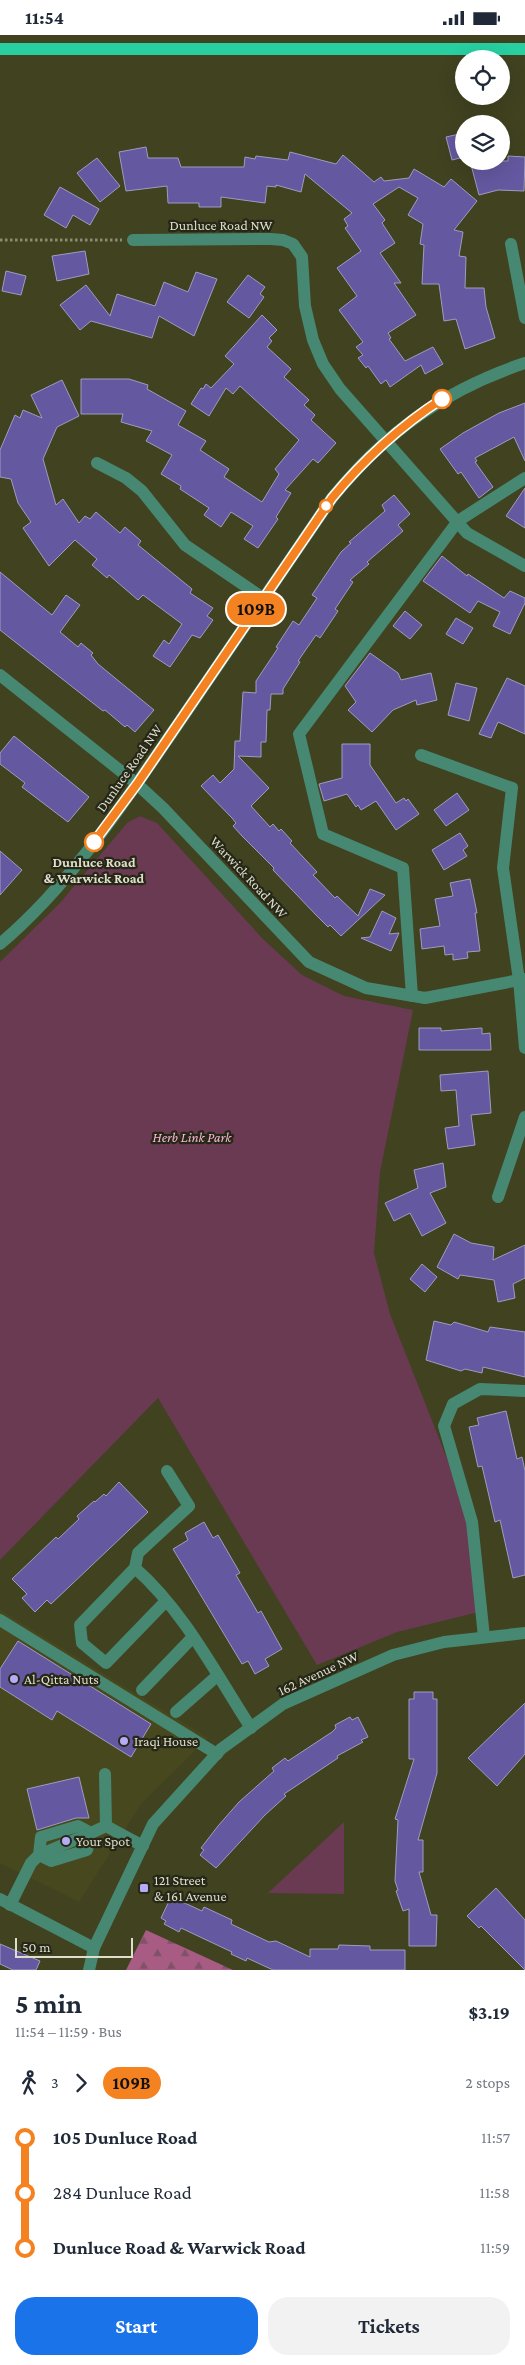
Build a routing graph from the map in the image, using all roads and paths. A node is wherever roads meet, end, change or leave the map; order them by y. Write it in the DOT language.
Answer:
graph roads {
  1 [pos="0,49"];
  2 [pos="525,49"];
  3 [pos="0,240"];
  4 [pos="132,240"];
  5 [pos="511,244"];
  6 [pos="525,318"];
  7 [pos="525,363"];
  8 [pos="385,441"];
  9 [pos="97,463"];
  10 [pos="525,478"];
  11 [pos="458,521"];
  12 [pos="525,566"];
  13 [pos="263,598"];
  14 [pos="0,675"];
  15 [pos="421,755"];
  16 [pos="137,784"];
  17 [pos="1,942"];
  18 [pos="522,980"];
  19 [pos="412,996"];
  20 [pos="525,1048"];
  21 [pos="525,1117"];
  22 [pos="498,1197"];
  23 [pos="525,1391"];
  24 [pos="167,1471"];
  25 [pos="135,1568"];
  26 [pos="166,1601"];
  27 [pos="0,1620"];
  28 [pos="525,1633"];
  29 [pos="484,1637"];
  30 [pos="192,1638"];
  31 [pos="217,1676"];
  32 [pos="142,1690"];
  33 [pos="176,1713"];
  34 [pos="251,1728"];
  35 [pos="217,1754"];
  36 [pos="105,1774"];
  37 [pos="106,1825"];
  38 [pos="91,1833"];
  39 [pos="143,1847"];
  40 [pos="39,1855"];
  41 [pos="5,1902"];
  42 [pos="94,1948"];
  43 [pos="89,1970"];
  1 -- 2 [label="main road"];
  3 -- 4 [label="path"];
  4 -- 8 [label="street, Dunluce Road NW"];
  5 -- 6 [label="street"];
  7 -- 8 [label="street, Dunluce Road NW"];
  8 -- 11 [label="street, Dunluce Road NW"];
  8 -- 13 [label="street, Dunluce Road NW"];
  9 -- 13 [label="street"];
  10 -- 11 [label="street"];
  11 -- 12 [label="street, Dunluce Road NW"];
  11 -- 19 [label="street"];
  13 -- 16 [label="street, Dunluce Road NW"];
  14 -- 16 [label="street, Warwick Road NW"];
  15 -- 18 [label="street"];
  16 -- 17 [label="street, Dunluce Road NW"];
  16 -- 19 [label="street, Warwick Road NW"];
  18 -- 19 [label="street, Warwick Road NW"];
  18 -- 20 [label="street"];
  21 -- 22 [label="street"];
  23 -- 29 [label="street"];
  24 -- 25 [label="street"];
  25 -- 26 [label="street"];
  25 -- 26 [label="street"];
  26 -- 30 [label="street"];
  27 -- 35 [label="street"];
  28 -- 29 [label="street, 162 Avenue NW"];
  29 -- 34 [label="street, 162 Avenue NW"];
  30 -- 31 [label="street"];
  30 -- 32 [label="street"];
  31 -- 33 [label="street"];
  31 -- 34 [label="street"];
  34 -- 35 [label="street, 162 Avenue NW"];
  35 -- 39 [label="street, 162 Avenue NW"];
  36 -- 37 [label="street"];
  37 -- 38 [label="street"];
  37 -- 39 [label="street"];
  38 -- 40 [label="street"];
  38 -- 40 [label="street"];
  39 -- 42 [label="street, 162 Avenue NW"];
  40 -- 41 [label="street"];
  41 -- 42 [label="street"];
  42 -- 43 [label="street, 162 Avenue NW"];
}
